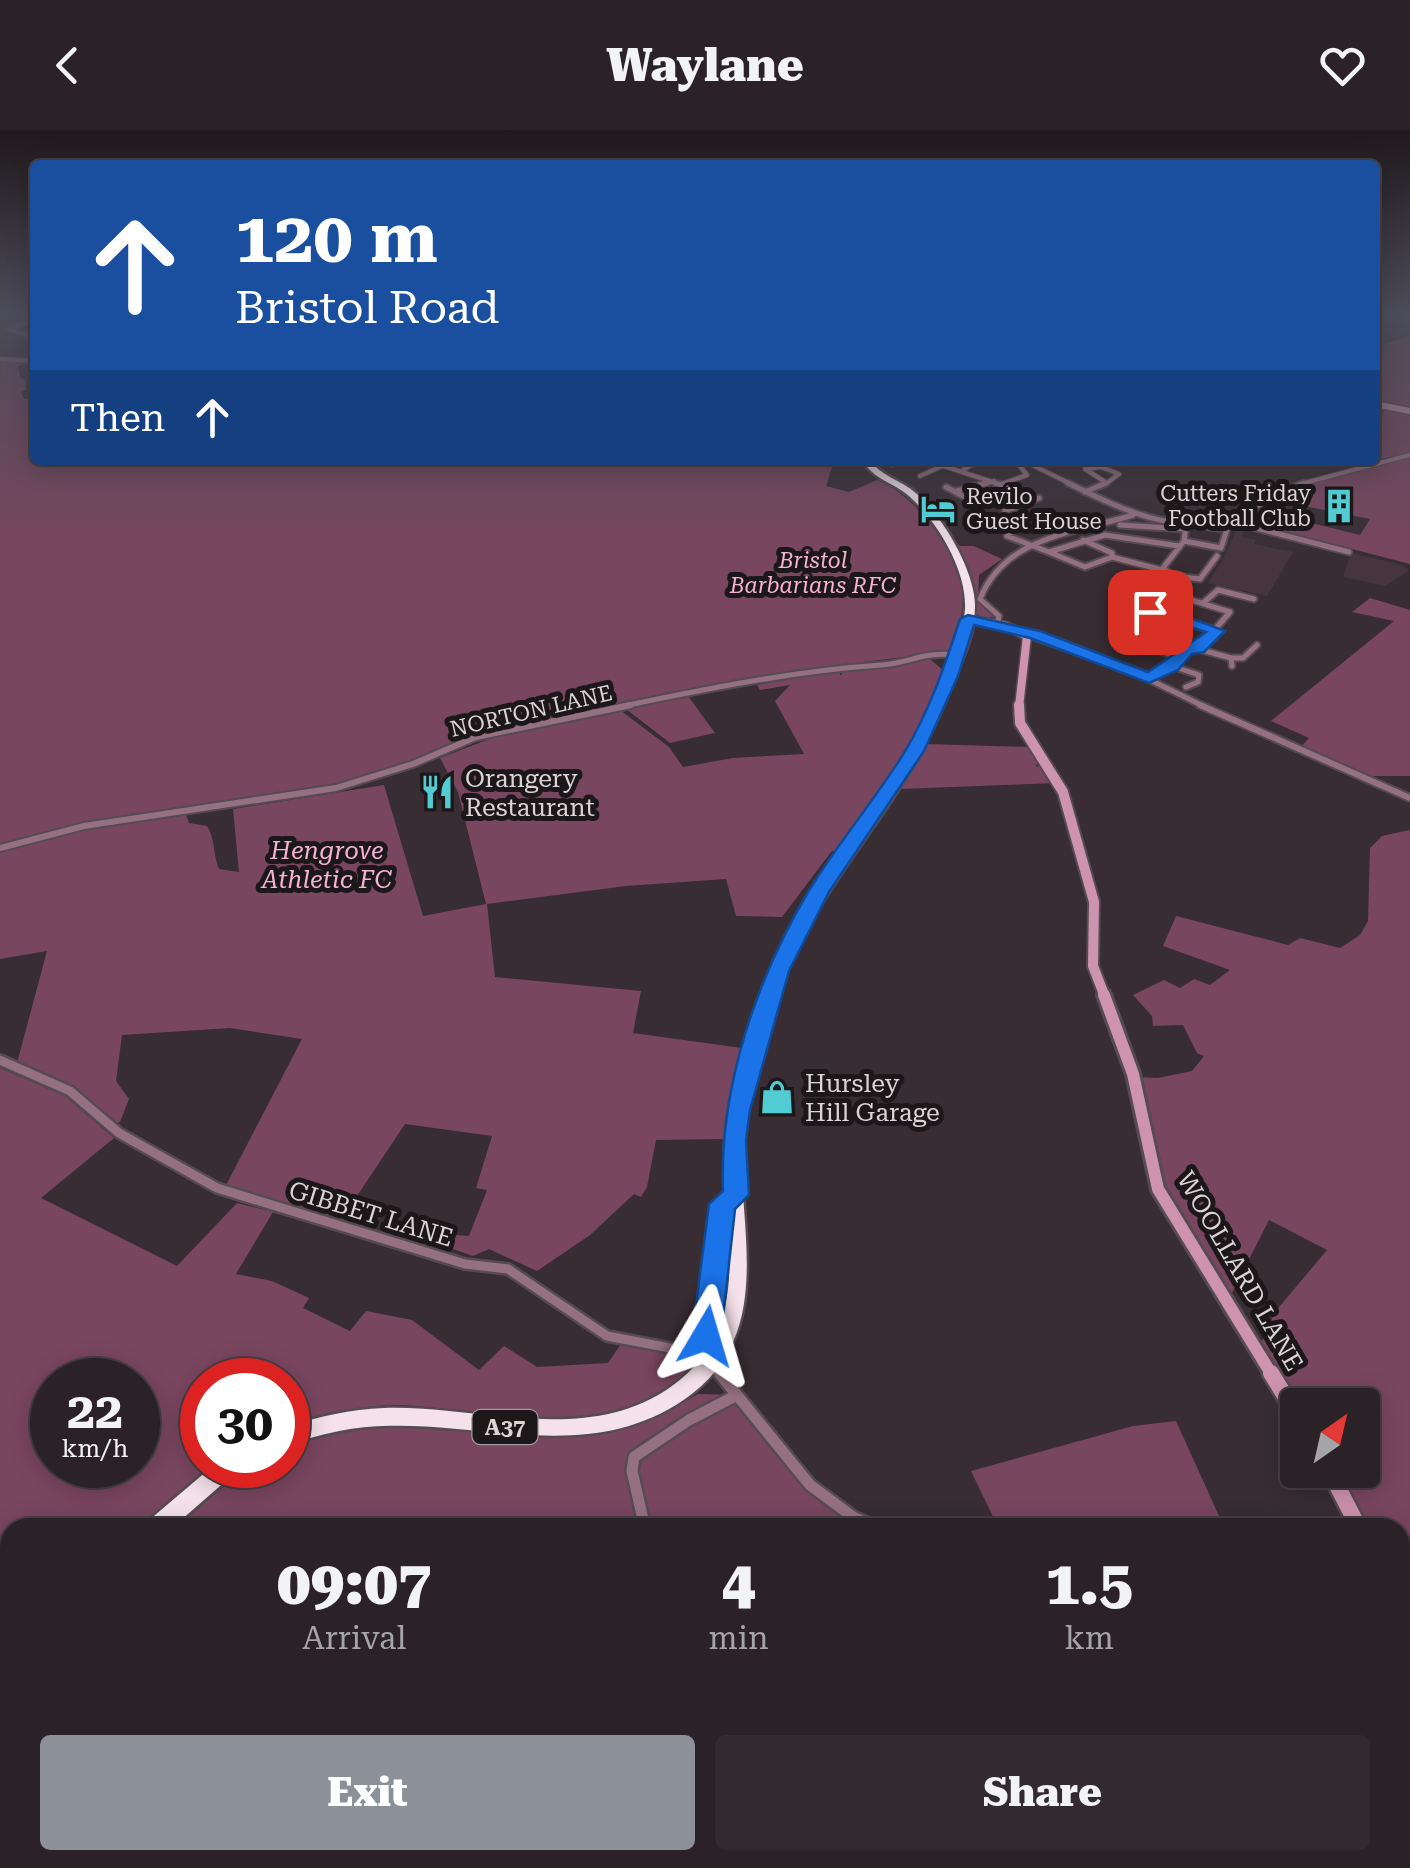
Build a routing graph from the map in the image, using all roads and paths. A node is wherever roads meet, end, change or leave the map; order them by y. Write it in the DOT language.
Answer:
graph roads {
  1 [pos="1380,405"];
  2 [pos="1410,411"];
  3 [pos="1410,455"];
  4 [pos="1380,460"];
  5 [pos="869,465"];
  6 [pos="939,465"];
  7 [pos="974,465"];
  8 [pos="1017,465"];
  9 [pos="1019,465"];
  10 [pos="1363,465"];
  11 [pos="962,470"];
  12 [pos="920,476"];
  13 [pos="994,481"];
  14 [pos="1108,482"];
  15 [pos="1002,484"];
  16 [pos="946,488"];
  17 [pos="1010,488"];
  18 [pos="957,492"];
  19 [pos="1084,492"];
  20 [pos="1016,494"];
  21 [pos="969,499"];
  22 [pos="994,507"];
  23 [pos="1005,511"];
  24 [pos="1133,515"];
  25 [pos="1225,520"];
  26 [pos="1120,525"];
  27 [pos="1186,526"];
  28 [pos="1198,527"];
  29 [pos="1084,540"];
  30 [pos="1181,544"];
  31 [pos="1031,546"];
  32 [pos="1049,552"];
  33 [pos="1349,552"];
  34 [pos="1112,556"];
  35 [pos="1217,556"];
  36 [pos="1162,570"];
  37 [pos="1173,576"];
  38 [pos="1254,599"];
  39 [pos="1202,603"];
  40 [pos="1166,606"];
  41 [pos="1156,610"];
  42 [pos="1138,616"];
  43 [pos="968,619"];
  44 [pos="1127,623"];
  45 [pos="997,624"];
  46 [pos="1167,630"];
  47 [pos="1217,631"];
  48 [pos="1025,634"];
  49 [pos="1257,645"];
  50 [pos="1150,648"];
  51 [pos="1198,648"];
  52 [pos="957,656"];
  53 [pos="1180,658"];
  54 [pos="1172,666"];
  55 [pos="1149,678"];
  56 [pos="1186,687"];
  57 [pos="1410,798"];
  58 [pos="0,848"];
  59 [pos="0,1060"];
  60 [pos="736,1195"];
  61 [pos="708,1365"];
  62 [pos="1280,1389"];
  63 [pos="737,1394"];
  64 [pos="310,1428"];
  65 [pos="203,1488"];
  66 [pos="1338,1488"];
  67 [pos="168,1518"];
  68 [pos="642,1518"];
  69 [pos="854,1518"];
  70 [pos="1354,1518"];
  1 -- 2 [label="street"];
  3 -- 4 [label="street"];
  5 -- 43 [label="highway, A37"];
  6 -- 11 [label="street"];
  6 -- 12 [label="street"];
  7 -- 11 [label="street"];
  8 -- 15 [label="street"];
  9 -- 19 [label="street"];
  10 -- 25 [label="street"];
  11 -- 13 [label="street"];
  13 -- 15 [label="street"];
  13 -- 18 [label="street"];
  14 -- 14 [label="street"];
  14 -- 19 [label="street"];
  15 -- 17 [label="street"];
  16 -- 18 [label="street"];
  18 -- 21 [label="street"];
  19 -- 24 [label="street"];
  20 -- 23 [label="street"];
  22 -- 23 [label="street"];
  23 -- 31 [label="street"];
  24 -- 27 [label="street"];
  24 -- 31 [label="street"];
  25 -- 27 [label="street"];
  25 -- 33 [label="street"];
  26 -- 27 [label="street"];
  27 -- 30 [label="street"];
  28 -- 30 [label="street"];
  29 -- 30 [label="street"];
  29 -- 32 [label="street"];
  29 -- 34 [label="street"];
  30 -- 36 [label="street"];
  31 -- 32 [label="street"];
  31 -- 45 [label="street"];
  32 -- 34 [label="street"];
  34 -- 36 [label="street"];
  35 -- 37 [label="street"];
  36 -- 37 [label="street"];
  37 -- 39 [label="street"];
  38 -- 39 [label="street"];
  39 -- 47 [label="street"];
  40 -- 41 [label="street"];
  41 -- 42 [label="street"];
  41 -- 47 [label="street"];
  43 -- 45 [label="street"];
  43 -- 52 [label="highway, A37"];
  44 -- 50 [label="street"];
  45 -- 48 [label="street"];
  46 -- 50 [label="street"];
  47 -- 51 [label="street"];
  48 -- 55 [label="street"];
  48 -- 62 [label="street, WOOLLARD LANE"];
  49 -- 51 [label="street"];
  50 -- 53 [label="street"];
  51 -- 53 [label="street"];
  52 -- 58 [label="street, NORTON LANE"];
  52 -- 60 [label="highway, A37"];
  53 -- 54 [label="street"];
  54 -- 55 [label="street"];
  54 -- 56 [label="street"];
  55 -- 57 [label="street"];
  59 -- 60 [label="street, GIBBET LANE"];
  60 -- 61 [label="highway, A37"];
  61 -- 63 [label="street"];
  61 -- 64 [label="highway, A37"];
  63 -- 68 [label="street"];
  63 -- 69 [label="street"];
  65 -- 67 [label="highway"];
  66 -- 70 [label="street"];
}
